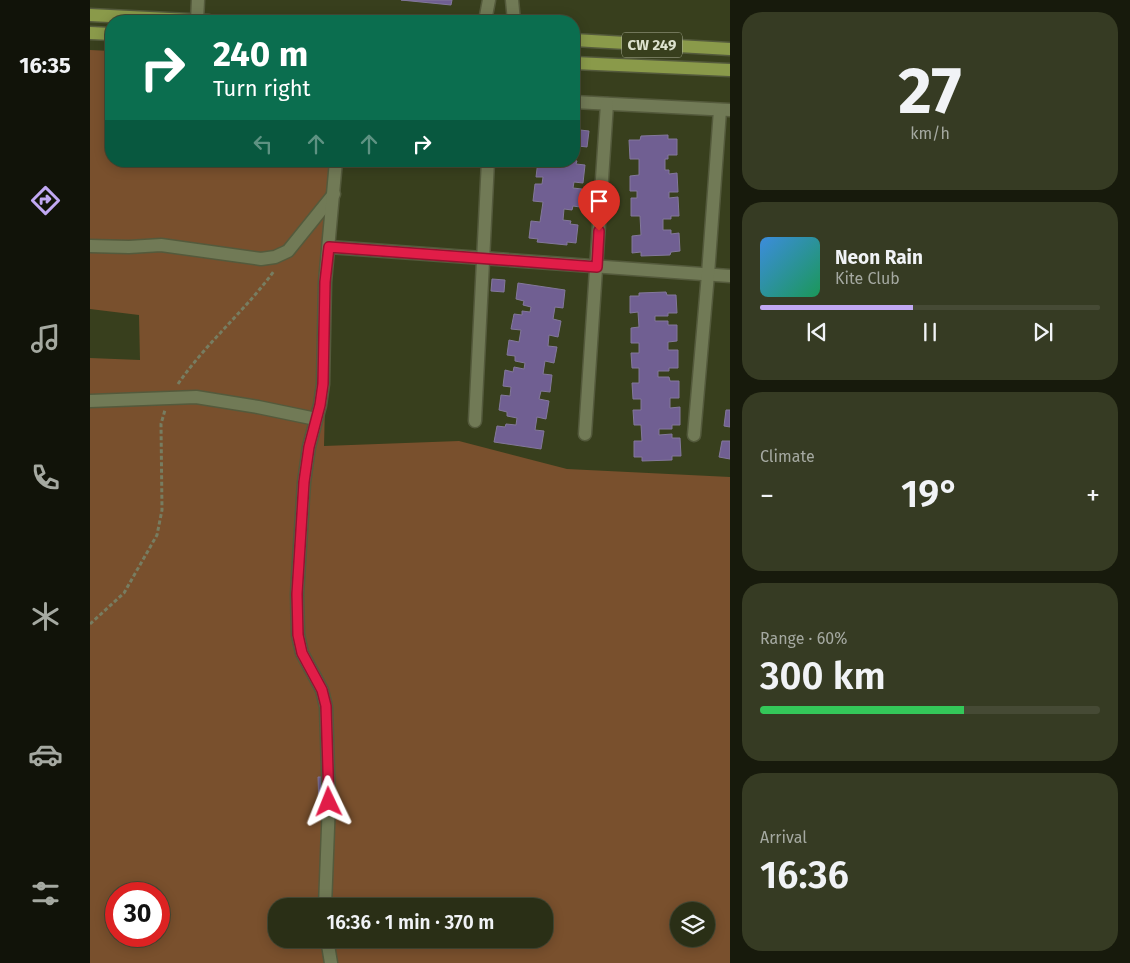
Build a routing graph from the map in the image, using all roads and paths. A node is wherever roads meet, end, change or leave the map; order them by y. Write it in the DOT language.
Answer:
graph roads {
  1 [pos="198,0"];
  2 [pos="489,0"];
  3 [pos="512,0"];
  4 [pos="90,15"];
  5 [pos="197,15"];
  6 [pos="486,15"];
  7 [pos="513,15"];
  8 [pos="105,16"];
  9 [pos="90,32"];
  10 [pos="105,33"];
  11 [pos="580,40"];
  12 [pos="730,49"];
  13 [pos="580,63"];
  14 [pos="730,70"];
  15 [pos="580,102"];
  16 [pos="607,104"];
  17 [pos="725,110"];
  18 [pos="336,167"];
  19 [pos="488,167"];
  20 [pos="334,194"];
  21 [pos="90,246"];
  22 [pos="329,247"];
  23 [pos="288,251"];
  24 [pos="484,258"];
  25 [pos="597,267"];
  26 [pos="708,274"];
  27 [pos="730,276"];
  28 [pos="169,398"];
  29 [pos="90,401"];
  30 [pos="316,420"];
  31 [pos="474,421"];
  32 [pos="585,434"];
  33 [pos="694,435"];
  34 [pos="90,624"];
  35 [pos="325,898"];
  36 [pos="328,948"];
  37 [pos="331,963"];
  1 -- 5 [label="street"];
  2 -- 6 [label="street"];
  3 -- 7 [label="street"];
  4 -- 8 [label="main road"];
  9 -- 10 [label="main road"];
  11 -- 12 [label="main road, CW 249"];
  13 -- 14 [label="main road"];
  15 -- 16 [label="street"];
  16 -- 17 [label="street"];
  16 -- 25 [label="street"];
  17 -- 26 [label="street"];
  18 -- 20 [label="street"];
  19 -- 24 [label="street"];
  20 -- 22 [label="street"];
  20 -- 23 [label="street"];
  21 -- 23 [label="street"];
  22 -- 24 [label="street"];
  22 -- 30 [label="street"];
  23 -- 28 [label="path"];
  24 -- 25 [label="street"];
  24 -- 31 [label="street"];
  25 -- 26 [label="street"];
  25 -- 32 [label="street"];
  26 -- 27 [label="street"];
  26 -- 33 [label="street"];
  28 -- 29 [label="street"];
  28 -- 30 [label="street"];
  28 -- 34 [label="path"];
  30 -- 35 [label="street"];
  36 -- 37 [label="street"];
}
